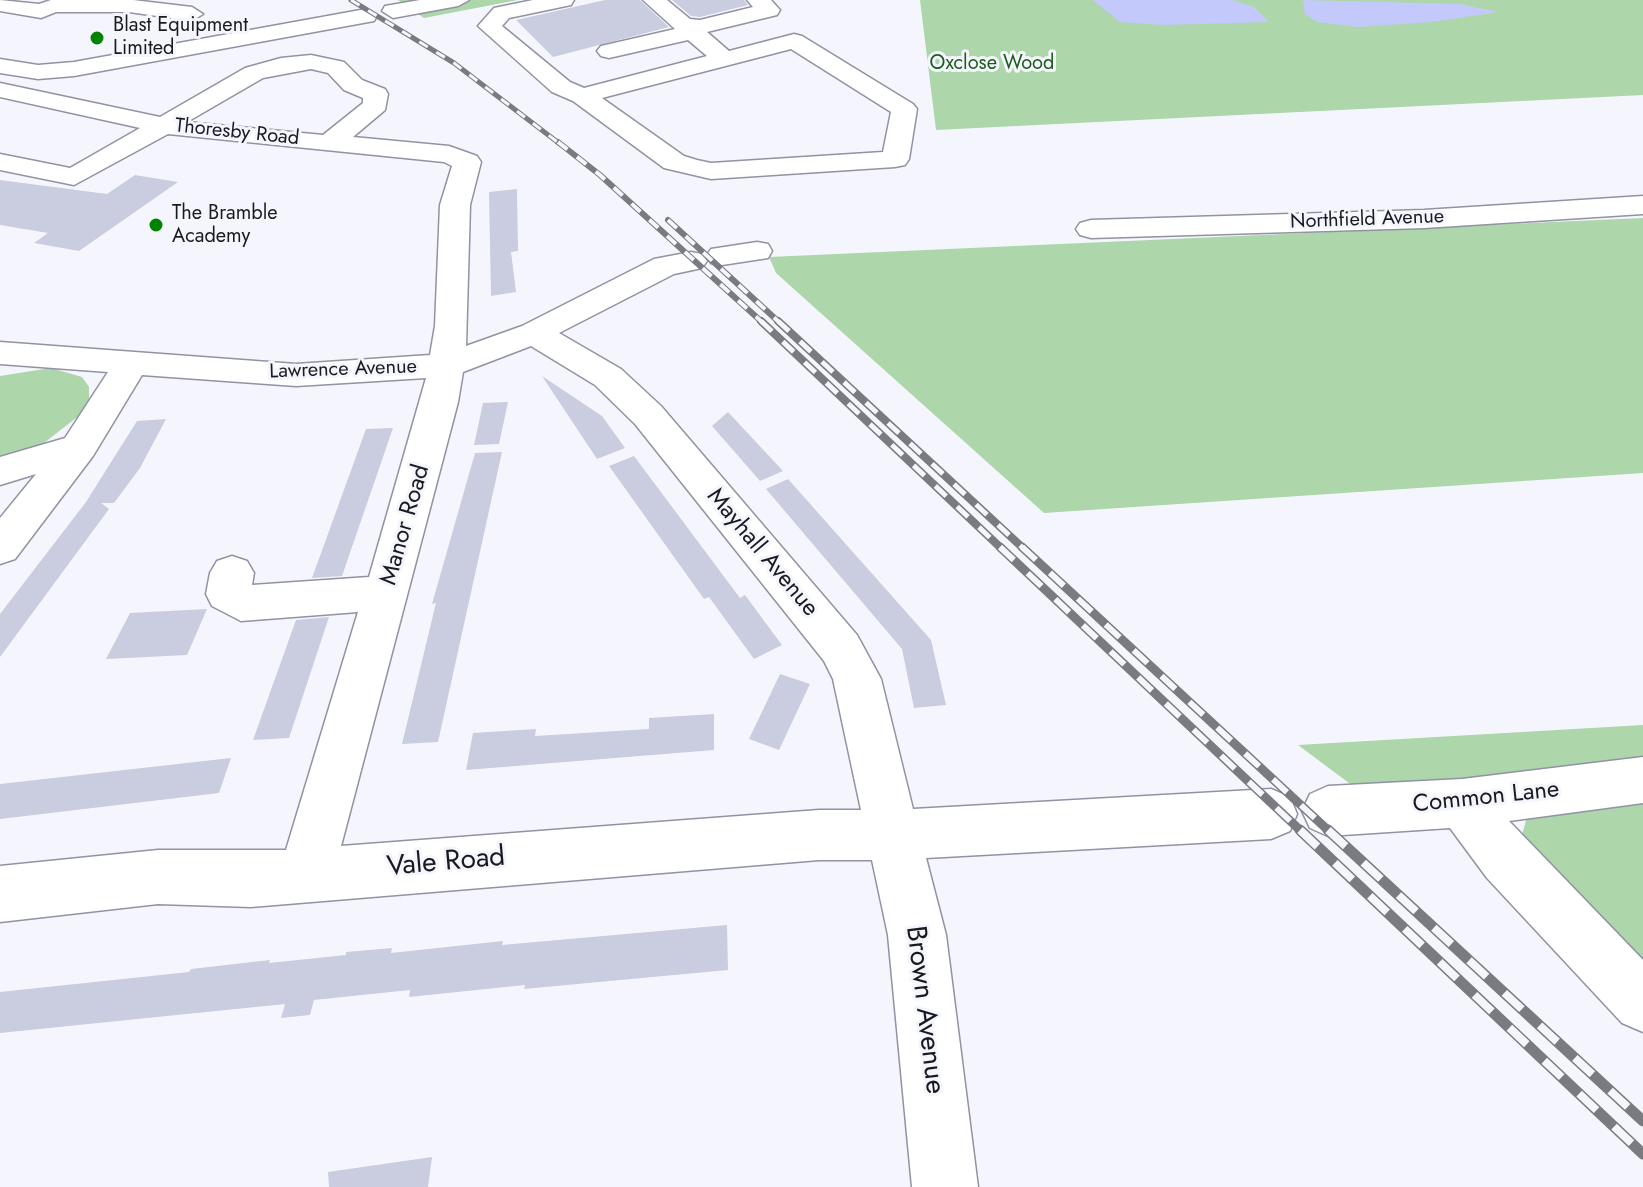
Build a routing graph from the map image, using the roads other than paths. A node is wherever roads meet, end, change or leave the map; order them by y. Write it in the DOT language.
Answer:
graph roads {
  1 [pos="458,0"];
  2 [pos="563,0"];
  3 [pos="654,0"];
  4 [pos="758,0"];
  5 [pos="136,3"];
  6 [pos="0,5"];
  7 [pos="186,7"];
  8 [pos="393,11"];
  9 [pos="366,16"];
  10 [pos="688,28"];
  11 [pos="214,43"];
  12 [pos="28,44"];
  13 [pos="609,51"];
  14 [pos="0,57"];
  15 [pos="724,59"];
  16 [pos="0,66"];
  17 [pos="27,71"];
  18 [pos="0,88"];
  19 [pos="582,96"];
  20 [pos="161,125"];
  21 [pos="331,142"];
  22 [pos="0,162"];
  23 [pos="466,169"];
  24 [pos="1643,205"];
  25 [pos="1091,229"];
  26 [pos="757,251"];
  27 [pos="722,256"];
  28 [pos="678,264"];
  29 [pos="534,333"];
  30 [pos="4,355"];
  31 [pos="130,365"];
  32 [pos="447,365"];
  33 [pos="79,447"];
  34 [pos="0,471"];
  35 [pos="0,548"];
  36 [pos="232,573"];
  37 [pos="387,593"];
  38 [pos="1643,780"];
  39 [pos="1462,803"];
  40 [pos="1328,811"];
  41 [pos="1271,814"];
  42 [pos="893,835"];
  43 [pos="306,875"];
  44 [pos="0,894"];
  45 [pos="1643,1002"];
  46 [pos="945,1187"];
  1 -- 8 [label="street"];
  2 -- 19 [label="street"];
  3 -- 10 [label="street"];
  4 -- 10 [label="street"];
  5 -- 6 [label="street"];
  5 -- 7 [label="street"];
  7 -- 11 [label="street"];
  9 -- 11 [label="street"];
  10 -- 13 [label="street"];
  10 -- 15 [label="street"];
  11 -- 17 [label="street"];
  12 -- 14 [label="street"];
  15 -- 19 [label="street"];
  15 -- 19 [label="street"];
  16 -- 17 [label="street"];
  17 -- 18 [label="street"];
  18 -- 20 [label="street, Thoresby Road"];
  20 -- 21 [label="street, Thoresby Road"];
  20 -- 21 [label="street"];
  20 -- 22 [label="street"];
  21 -- 23 [label="street, Thoresby Road"];
  23 -- 32 [label="street, Manor Road"];
  24 -- 25 [label="street, Northfield Avenue"];
  26 -- 27 [label="street"];
  28 -- 29 [label="street, Lawrence Avenue"];
  29 -- 32 [label="street, Lawrence Avenue"];
  29 -- 42 [label="street, Mayhall Avenue"];
  30 -- 31 [label="street, Lawrence Avenue"];
  31 -- 32 [label="street, Lawrence Avenue"];
  31 -- 33 [label="street"];
  32 -- 37 [label="street, Manor Road"];
  33 -- 34 [label="street"];
  33 -- 35 [label="street"];
  36 -- 37 [label="street"];
  37 -- 43 [label="street, Manor Road"];
  38 -- 39 [label="street, Common Lane"];
  39 -- 40 [label="street, Common Lane"];
  39 -- 45 [label="street"];
  41 -- 42 [label="street, Vale Road"];
  42 -- 43 [label="street, Vale Road"];
  42 -- 46 [label="street, Brown Avenue"];
  43 -- 44 [label="street, Vale Road"];
}
